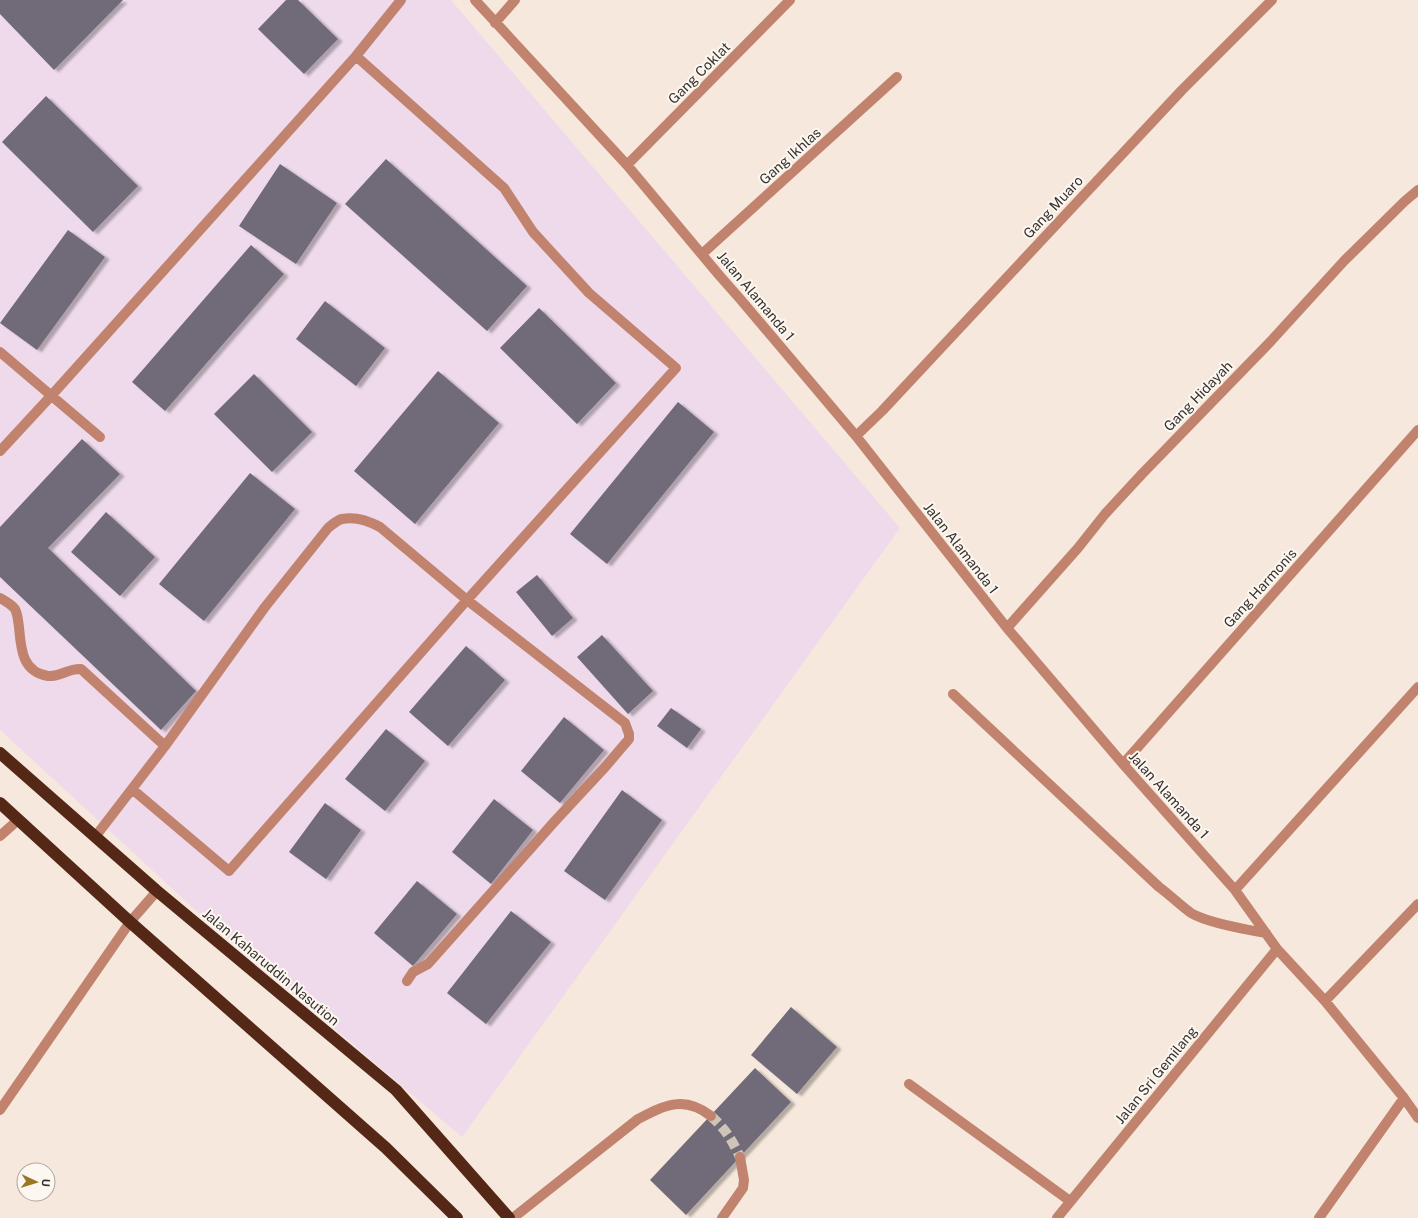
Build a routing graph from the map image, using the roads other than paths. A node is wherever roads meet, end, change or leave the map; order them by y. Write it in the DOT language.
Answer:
graph roads {
  1 [pos="401,0"];
  2 [pos="475,0"];
  3 [pos="514,0"];
  4 [pos="790,0"];
  5 [pos="1272,0"];
  6 [pos="495,23"];
  7 [pos="356,56"];
  8 [pos="897,77"];
  9 [pos="627,165"];
  10 [pos="1418,190"];
  11 [pos="702,254"];
  12 [pos="0,352"];
  13 [pos="51,396"];
  14 [pos="1418,430"];
  15 [pos="856,436"];
  16 [pos="100,437"];
  17 [pos="0,451"];
  18 [pos="0,598"];
  19 [pos="467,600"];
  20 [pos="1006,628"];
  21 [pos="1418,687"];
  22 [pos="953,694"];
  23 [pos="164,746"];
  24 [pos="0,753"];
  25 [pos="1123,764"];
  26 [pos="132,789"];
  27 [pos="0,803"];
  28 [pos="18,820"];
  29 [pos="0,836"];
  30 [pos="95,837"];
  31 [pos="1235,890"];
  32 [pos="157,891"];
  33 [pos="1418,904"];
  34 [pos="130,922"];
  35 [pos="1266,933"];
  36 [pos="1277,949"];
  37 [pos="407,982"];
  38 [pos="1325,1001"];
  39 [pos="909,1084"];
  40 [pos="1404,1098"];
  41 [pos="0,1110"];
  42 [pos="711,1116"];
  43 [pos="1418,1118"];
  44 [pos="740,1157"];
  45 [pos="1070,1201"];
  46 [pos="456,1218"];
  47 [pos="509,1218"];
  48 [pos="513,1218"];
  49 [pos="722,1218"];
  50 [pos="1057,1218"];
  51 [pos="1318,1218"];
  1 -- 7 [label="street"];
  2 -- 6 [label="street, Jalan Alamanda 1"];
  3 -- 6 [label="street"];
  4 -- 9 [label="street, Gang Coklat"];
  5 -- 15 [label="street, Gang Muaro"];
  6 -- 9 [label="street, Jalan Alamanda 1"];
  7 -- 13 [label="street"];
  7 -- 19 [label="street"];
  8 -- 11 [label="street, Gang Ikhlas"];
  9 -- 11 [label="street, Jalan Alamanda 1"];
  10 -- 20 [label="street, Gang Hidayah"];
  11 -- 15 [label="street, Jalan Alamanda 1"];
  12 -- 13 [label="street"];
  13 -- 16 [label="street"];
  13 -- 17 [label="street"];
  14 -- 25 [label="street, Gang Harmonis"];
  15 -- 20 [label="street, Jalan Alamanda 1"];
  18 -- 23 [label="street"];
  19 -- 23 [label="street"];
  19 -- 26 [label="street"];
  19 -- 37 [label="street"];
  20 -- 25 [label="street, Jalan Alamanda 1"];
  21 -- 31 [label="street"];
  22 -- 35 [label="street"];
  23 -- 26 [label="street"];
  24 -- 30 [label="highway, Jalan Kaharuddin Nasution"];
  25 -- 31 [label="street, Jalan Alamanda 1"];
  26 -- 30 [label="street"];
  27 -- 28 [label="highway"];
  28 -- 29 [label="street"];
  28 -- 34 [label="highway"];
  30 -- 32 [label="highway, Jalan Kaharuddin Nasution"];
  31 -- 35 [label="street, Jalan Alamanda 1"];
  32 -- 34 [label="street"];
  32 -- 47 [label="highway, Jalan Kaharuddin Nasution"];
  33 -- 38 [label="street"];
  34 -- 41 [label="street"];
  34 -- 46 [label="highway"];
  35 -- 36 [label="street, Jalan Alamanda 1"];
  36 -- 38 [label="street, Jalan Alamanda 1"];
  36 -- 45 [label="street, Jalan Sri Gemilang"];
  38 -- 40 [label="street, Jalan Alamanda 1"];
  39 -- 45 [label="street"];
  40 -- 43 [label="street, Jalan Alamanda 1"];
  40 -- 51 [label="street"];
  42 -- 48 [label="street"];
  44 -- 49 [label="street"];
  45 -- 50 [label="street, Jalan Sri Gemilang"];
}
